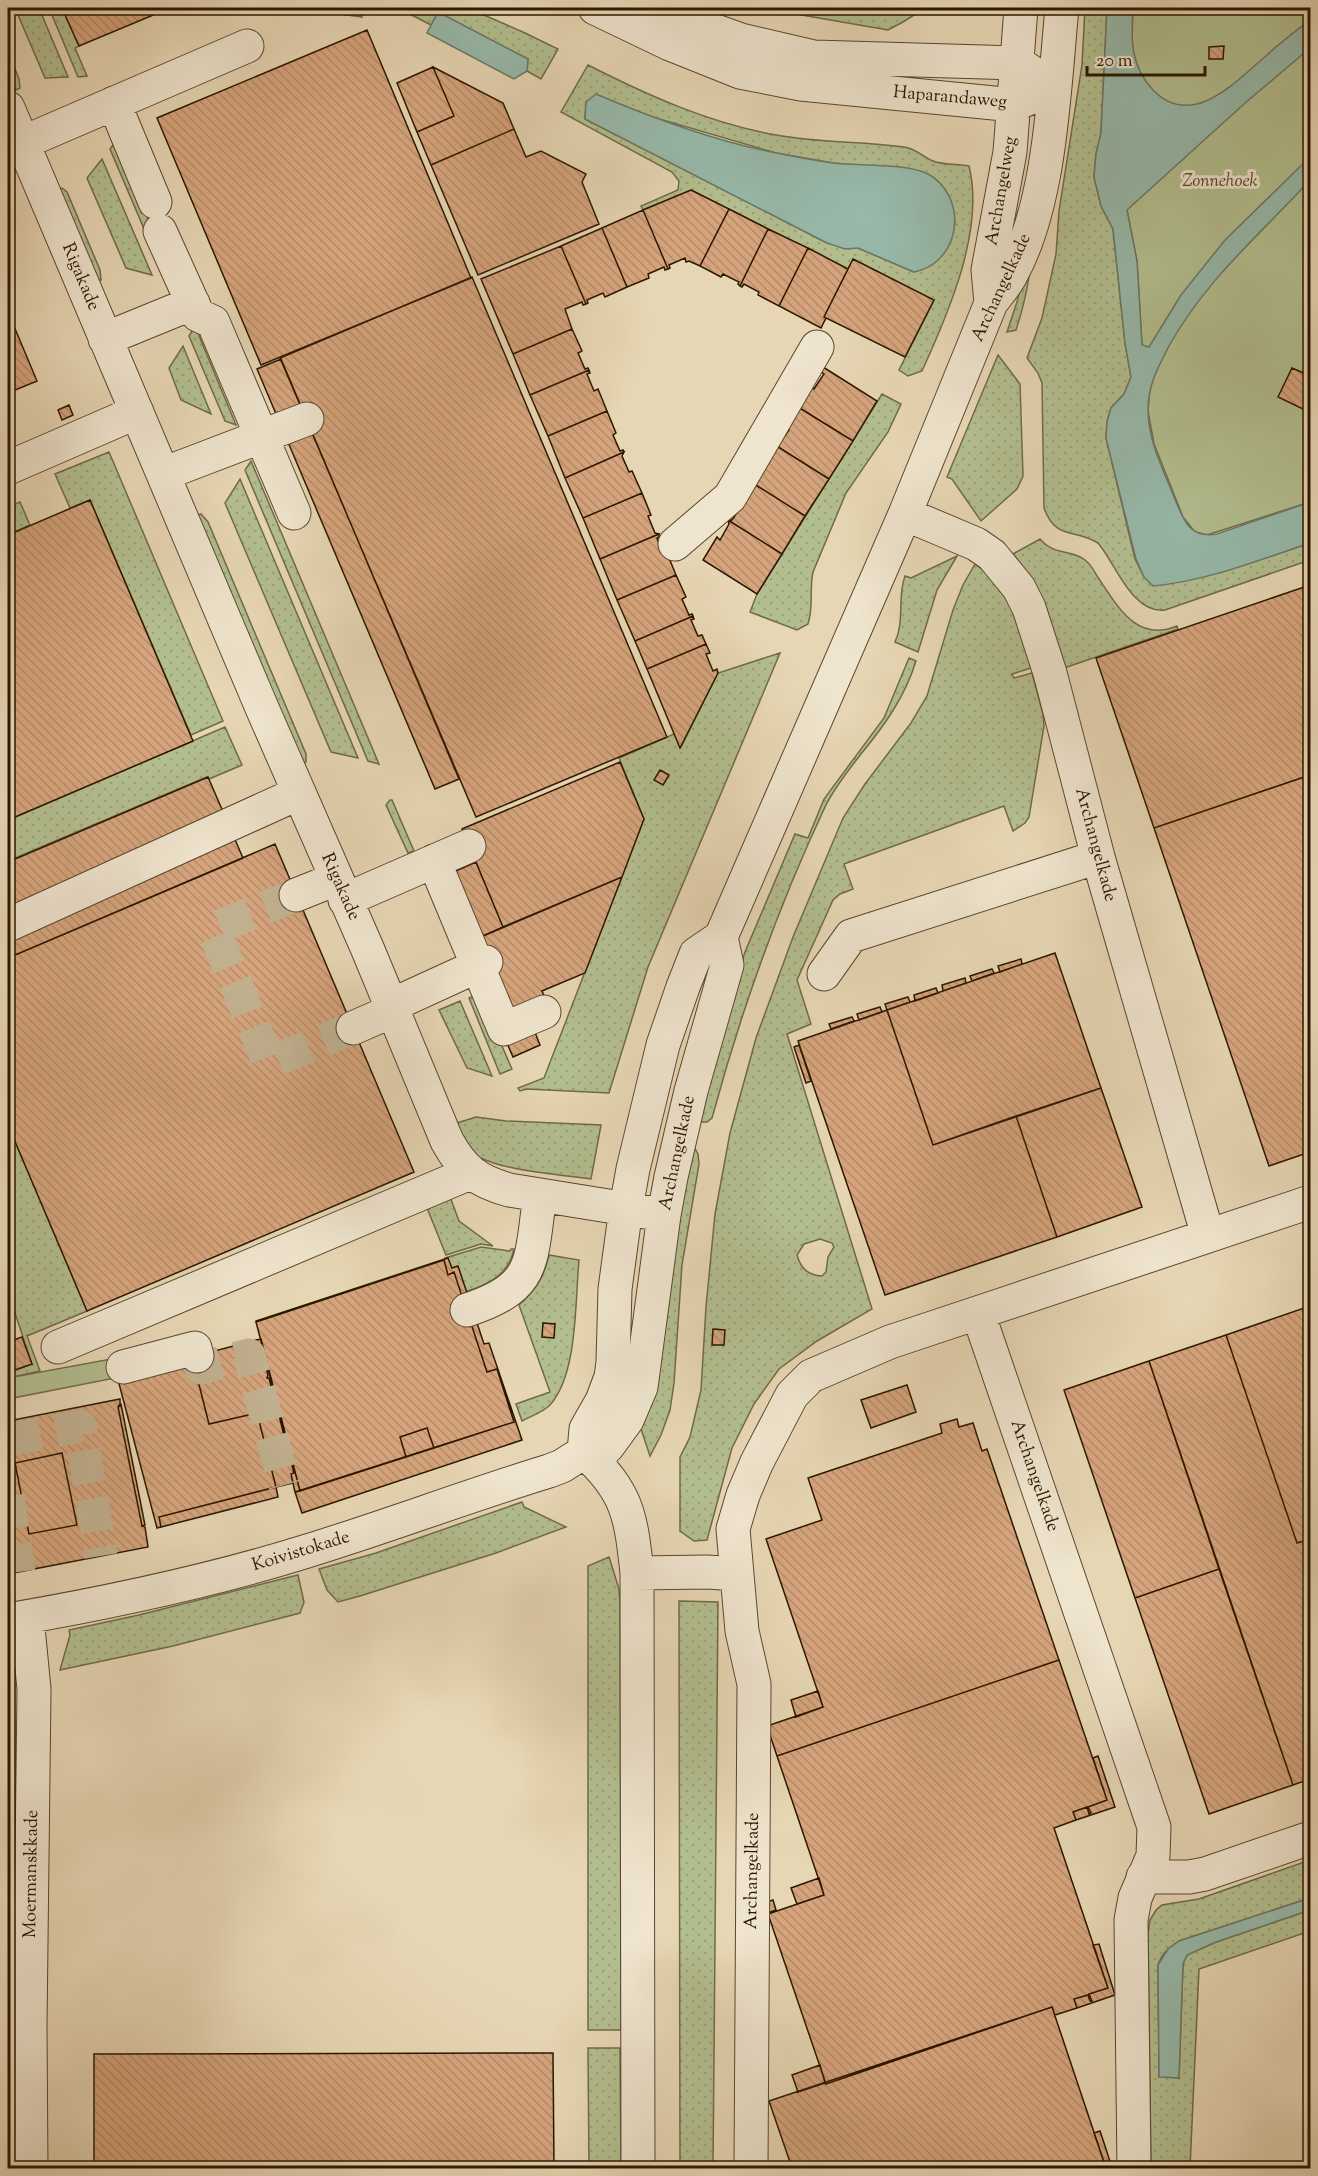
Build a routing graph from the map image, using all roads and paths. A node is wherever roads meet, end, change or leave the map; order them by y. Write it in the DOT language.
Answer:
graph roads {
  1 [pos="595,8"];
  2 [pos="662,8"];
  3 [pos="1021,8"];
  4 [pos="1062,8"];
  5 [pos="248,46"];
  6 [pos="1018,63"];
  7 [pos="1054,87"];
  8 [pos="114,103"];
  9 [pos="1014,105"];
  10 [pos="8,108"];
  11 [pos="20,156"];
  12 [pos="193,303"];
  13 [pos="992,303"];
  14 [pos="105,339"];
  15 [pos="817,347"];
  16 [pos="137,412"];
  17 [pos="307,419"];
  18 [pos="262,436"];
  19 [pos="8,468"];
  20 [pos="163,474"];
  21 [pos="294,513"];
  22 [pos="905,514"];
  23 [pos="675,544"];
  24 [pos="299,793"];
  25 [pos="469,846"];
  26 [pos="1098,857"];
  27 [pos="434,861"];
  28 [pos="340,889"];
  29 [pos="296,895"];
  30 [pos="8,925"];
  31 [pos="721,937"];
  32 [pos="482,964"];
  33 [pos="824,974"];
  34 [pos="391,1009"];
  35 [pos="544,1012"];
  36 [pos="353,1028"];
  37 [pos="470,1173"];
  38 [pos="540,1196"];
  39 [pos="1311,1202"];
  40 [pos="626,1208"];
  41 [pos="664,1215"];
  42 [pos="1209,1236"];
  43 [pos="467,1310"];
  44 [pos="978,1313"];
  45 [pos="58,1347"];
  46 [pos="198,1356"];
  47 [pos="123,1367"];
  48 [pos="584,1452"];
  49 [pos="637,1573"];
  50 [pos="737,1574"];
  51 [pos="17,1618"];
  52 [pos="1311,1838"];
  53 [pos="1143,1878"];
  54 [pos="31,2169"];
  55 [pos="638,2169"];
  56 [pos="751,2169"];
  57 [pos="1134,2169"];
  1 -- 9 [label="street, Haparandaweg"];
  2 -- 6 [label="street, Haparandaweg"];
  3 -- 6 [label="street, Archangelweg"];
  4 -- 7 [label="street"];
  5 -- 8 [label="street"];
  6 -- 7 [label="street"];
  6 -- 9 [label="street, Archangelweg"];
  7 -- 9 [label="street, Haparandaweg"];
  7 -- 13 [label="street, Archangelkade"];
  8 -- 11 [label="street"];
  8 -- 12 [label="street"];
  9 -- 13 [label="street, Archangelweg"];
  10 -- 11 [label="street, Rigakade"];
  11 -- 14 [label="street, Rigakade"];
  12 -- 14 [label="street"];
  12 -- 18 [label="street"];
  13 -- 22 [label="street, Archangelkade"];
  14 -- 16 [label="street, Rigakade"];
  15 -- 23 [label="street"];
  16 -- 19 [label="street"];
  16 -- 20 [label="street, Rigakade"];
  17 -- 18 [label="street"];
  18 -- 20 [label="street"];
  18 -- 21 [label="street"];
  20 -- 24 [label="street, Rigakade"];
  22 -- 26 [label="street, Archangelkade"];
  22 -- 31 [label="street, Archangelkade"];
  24 -- 28 [label="street, Rigakade"];
  24 -- 30 [label="street"];
  25 -- 27 [label="street"];
  26 -- 33 [label="street"];
  26 -- 42 [label="street, Archangelkade"];
  27 -- 28 [label="street"];
  27 -- 32 [label="street"];
  28 -- 29 [label="street"];
  28 -- 34 [label="street, Rigakade"];
  31 -- 40 [label="street"];
  31 -- 41 [label="street, Archangelkade"];
  32 -- 34 [label="street"];
  32 -- 35 [label="street"];
  34 -- 36 [label="street"];
  34 -- 37 [label="street, Rigakade"];
  37 -- 38 [label="street, Rigakade"];
  37 -- 45 [label="street"];
  38 -- 40 [label="street, Rigakade"];
  38 -- 43 [label="street"];
  39 -- 42 [label="street, Archangelkade"];
  40 -- 41 [label="street, Rigakade"];
  40 -- 48 [label="street"];
  41 -- 48 [label="street, Archangelkade"];
  42 -- 44 [label="street, Archangelkade"];
  44 -- 50 [label="street, Archangelkade"];
  44 -- 53 [label="street, Archangelkade"];
  46 -- 47 [label="street"];
  48 -- 49 [label="street"];
  48 -- 51 [label="street, Koivistokade"];
  49 -- 50 [label="street"];
  49 -- 55 [label="street"];
  50 -- 56 [label="street, Archangelkade"];
  51 -- 54 [label="street, Moermanskkade"];
  52 -- 53 [label="street"];
  53 -- 57 [label="street, Archangelkade"];
}
